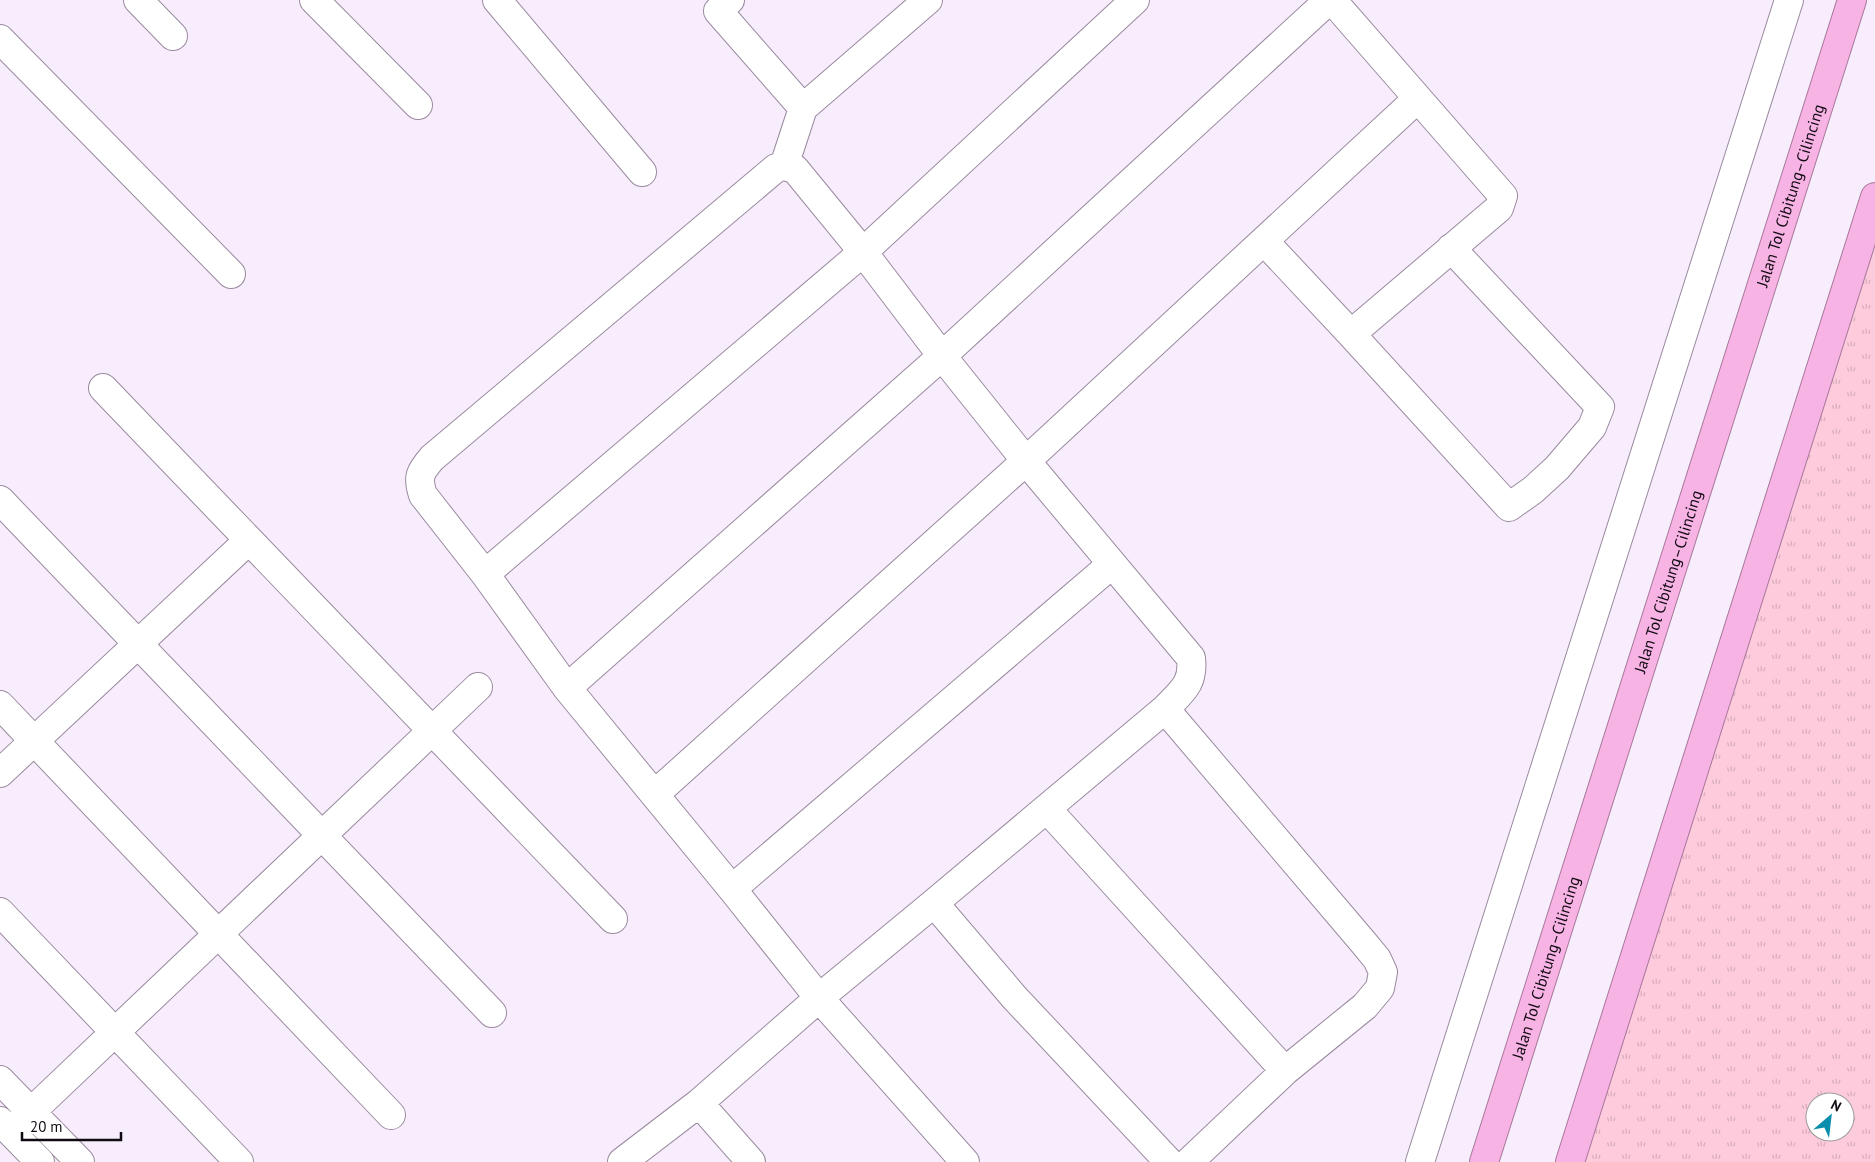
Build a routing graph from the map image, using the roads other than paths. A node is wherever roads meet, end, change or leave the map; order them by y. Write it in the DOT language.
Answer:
graph roads {
  1 [pos="138,0"];
  2 [pos="314,0"];
  3 [pos="497,0"];
  4 [pos="730,0"];
  5 [pos="928,0"];
  6 [pos="1135,0"];
  7 [pos="1330,0"];
  8 [pos="1789,0"];
  9 [pos="1852,0"];
  10 [pos="172,36"];
  11 [pos="0,39"];
  12 [pos="1417,99"];
  13 [pos="418,105"];
  14 [pos="803,108"];
  15 [pos="784,166"];
  16 [pos="642,172"];
  17 [pos="1875,196"];
  18 [pos="1264,241"];
  19 [pos="1451,248"];
  20 [pos="863,252"];
  21 [pos="231,274"];
  22 [pos="1352,334"];
  23 [pos="942,356"];
  24 [pos="103,388"];
  25 [pos="1026,461"];
  26 [pos="0,500"];
  27 [pos="249,540"];
  28 [pos="1112,564"];
  29 [pos="485,574"];
  30 [pos="138,644"];
  31 [pos="478,687"];
  32 [pos="567,688"];
  33 [pos="0,704"];
  34 [pos="1165,709"];
  35 [pos="431,730"];
  36 [pos="34,741"];
  37 [pos="0,773"];
  38 [pos="655,794"];
  39 [pos="1047,809"];
  40 [pos="322,835"];
  41 [pos="732,889"];
  42 [pos="934,903"];
  43 [pos="0,912"];
  44 [pos="612,919"];
  45 [pos="218,934"];
  46 [pos="819,998"];
  47 [pos="492,1013"];
  48 [pos="115,1032"];
  49 [pos="1285,1072"];
  50 [pos="0,1080"];
  51 [pos="699,1103"];
  52 [pos="32,1112"];
  53 [pos="391,1116"];
  54 [pos="6,1126"];
  55 [pos="40,1162"];
  56 [pos="80,1162"];
  57 [pos="239,1162"];
  58 [pos="622,1162"];
  59 [pos="751,1162"];
  60 [pos="965,1162"];
  61 [pos="1169,1162"];
  62 [pos="1190,1162"];
  63 [pos="1420,1162"];
  64 [pos="1484,1162"];
  65 [pos="1570,1162"];
  1 -- 10 [label="street"];
  2 -- 13 [label="street"];
  3 -- 16 [label="street"];
  4 -- 14 [label="street"];
  5 -- 14 [label="street"];
  6 -- 20 [label="street"];
  7 -- 12 [label="street"];
  7 -- 23 [label="street"];
  8 -- 63 [label="street"];
  9 -- 64 [label="highway, Jalan Tol Cibitung–Cilincing"];
  11 -- 21 [label="street"];
  12 -- 18 [label="street"];
  12 -- 19 [label="street"];
  14 -- 15 [label="street"];
  15 -- 20 [label="street"];
  15 -- 29 [label="street"];
  17 -- 65 [label="highway"];
  18 -- 22 [label="street"];
  18 -- 25 [label="street"];
  19 -- 22 [label="street"];
  19 -- 22 [label="street"];
  20 -- 23 [label="street"];
  20 -- 29 [label="street"];
  23 -- 25 [label="street"];
  23 -- 32 [label="street"];
  24 -- 27 [label="street"];
  25 -- 28 [label="street"];
  25 -- 38 [label="street"];
  26 -- 30 [label="street"];
  27 -- 30 [label="street"];
  27 -- 35 [label="street"];
  28 -- 34 [label="street"];
  28 -- 41 [label="street"];
  29 -- 32 [label="street"];
  30 -- 36 [label="street"];
  30 -- 40 [label="street"];
  31 -- 35 [label="street"];
  32 -- 38 [label="street"];
  33 -- 36 [label="street"];
  34 -- 39 [label="street"];
  34 -- 49 [label="street"];
  35 -- 40 [label="street"];
  35 -- 44 [label="street"];
  36 -- 37 [label="street"];
  36 -- 45 [label="street"];
  38 -- 41 [label="street"];
  39 -- 42 [label="street"];
  39 -- 49 [label="street"];
  40 -- 45 [label="street"];
  40 -- 47 [label="street"];
  41 -- 46 [label="street"];
  42 -- 46 [label="street"];
  42 -- 61 [label="street"];
  43 -- 48 [label="street"];
  45 -- 48 [label="street"];
  45 -- 53 [label="street"];
  46 -- 51 [label="street"];
  46 -- 60 [label="street"];
  48 -- 52 [label="street"];
  48 -- 57 [label="street"];
  49 -- 62 [label="street"];
  50 -- 52 [label="street"];
  51 -- 58 [label="street"];
  51 -- 59 [label="street"];
  52 -- 54 [label="street"];
  52 -- 56 [label="street"];
  54 -- 55 [label="street"];
}
